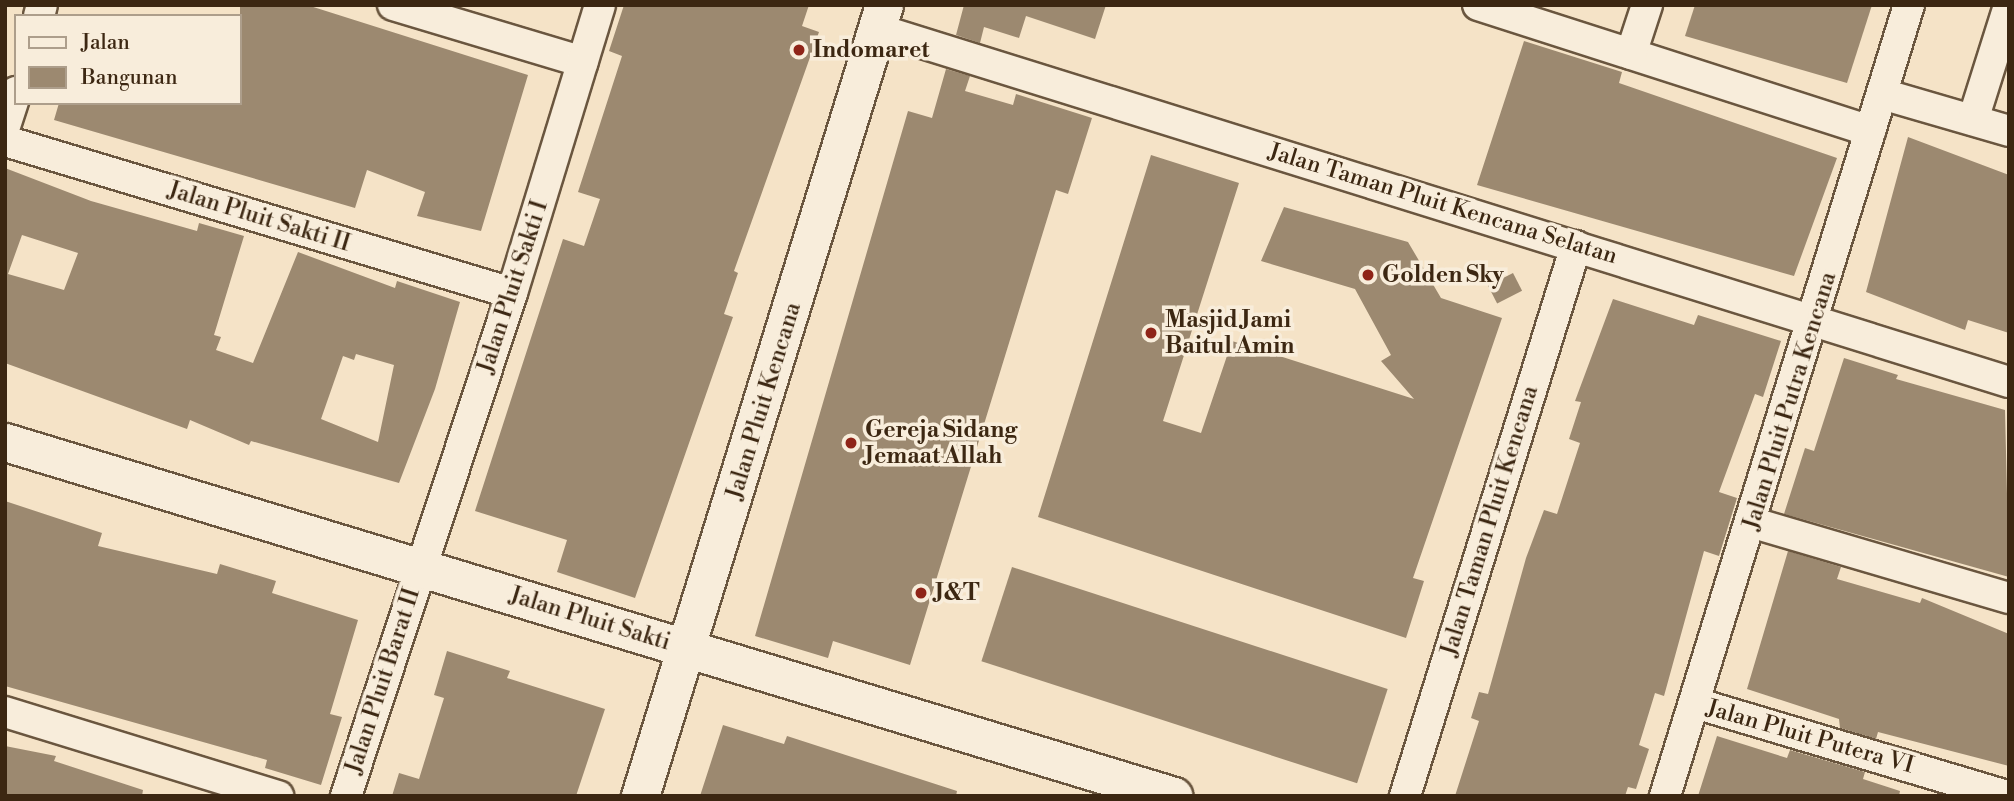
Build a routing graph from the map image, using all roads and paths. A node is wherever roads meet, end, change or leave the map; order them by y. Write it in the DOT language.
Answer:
graph roads {
  1 [pos="393,5"];
  2 [pos="600,5"];
  3 [pos="1478,5"];
  4 [pos="1647,5"];
  5 [pos="1909,5"];
  6 [pos="2009,6"];
  7 [pos="881,17"];
  8 [pos="1631,54"];
  9 [pos="583,62"];
  10 [pos="1882,94"];
  11 [pos="14,98"];
  12 [pos="1973,120"];
  13 [pos="5,125"];
  14 [pos="1870,131"];
  15 [pos="2009,131"];
  16 [pos="5,141"];
  17 [pos="1576,246"];
  18 [pos="512,293"];
  19 [pos="1816,321"];
  20 [pos="2009,382"];
  21 [pos="5,442"];
  22 [pos="1754,523"];
  23 [pos="420,566"];
  24 [pos="2009,598"];
  25 [pos="689,649"];
  26 [pos="1695,703"];
  27 [pos="5,712"];
  28 [pos="278,796"];
  29 [pos="346,796"];
  30 [pos="640,796"];
  31 [pos="1174,796"];
  32 [pos="1405,796"];
  33 [pos="1665,796"];
  34 [pos="2006,796"];
  1 -- 9 [label="street"];
  2 -- 9 [label="street, Jalan Pluit Sakti I"];
  3 -- 8 [label="street"];
  4 -- 8 [label="street"];
  5 -- 10 [label="street, Jalan Pluit Putra Kencana"];
  6 -- 12 [label="street"];
  7 -- 17 [label="street, Jalan Taman Pluit Kencana Selatan"];
  7 -- 25 [label="street, Jalan Pluit Kencana"];
  8 -- 14 [label="street"];
  9 -- 18 [label="street, Jalan Pluit Sakti I"];
  10 -- 12 [label="street"];
  10 -- 14 [label="street, Jalan Pluit Putra Kencana"];
  11 -- 13 [label="street"];
  12 -- 15 [label="street"];
  14 -- 19 [label="street, Jalan Pluit Putra Kencana"];
  16 -- 18 [label="street, Jalan Pluit Sakti II"];
  17 -- 19 [label="street, Jalan Taman Pluit Kencana Selatan"];
  17 -- 32 [label="street, Jalan Taman Pluit Kencana"];
  18 -- 23 [label="street, Jalan Pluit Sakti I"];
  19 -- 20 [label="street, Jalan Taman Pluit Kencana Selatan"];
  19 -- 22 [label="street, Jalan Pluit Putra Kencana"];
  21 -- 23 [label="street, Jalan Pluit Sakti"];
  22 -- 24 [label="street"];
  22 -- 26 [label="street, Jalan Pluit Putra Kencana"];
  23 -- 25 [label="street, Jalan Pluit Sakti"];
  23 -- 29 [label="street, Jalan Pluit Barat II"];
  25 -- 30 [label="street, Jalan Pluit Kencana"];
  25 -- 31 [label="street, Jalan Pluit Sakti"];
  26 -- 33 [label="street, Jalan Pluit Putra Kencana"];
  26 -- 34 [label="street, Jalan Pluit Putera VI"];
  27 -- 28 [label="street"];
}
